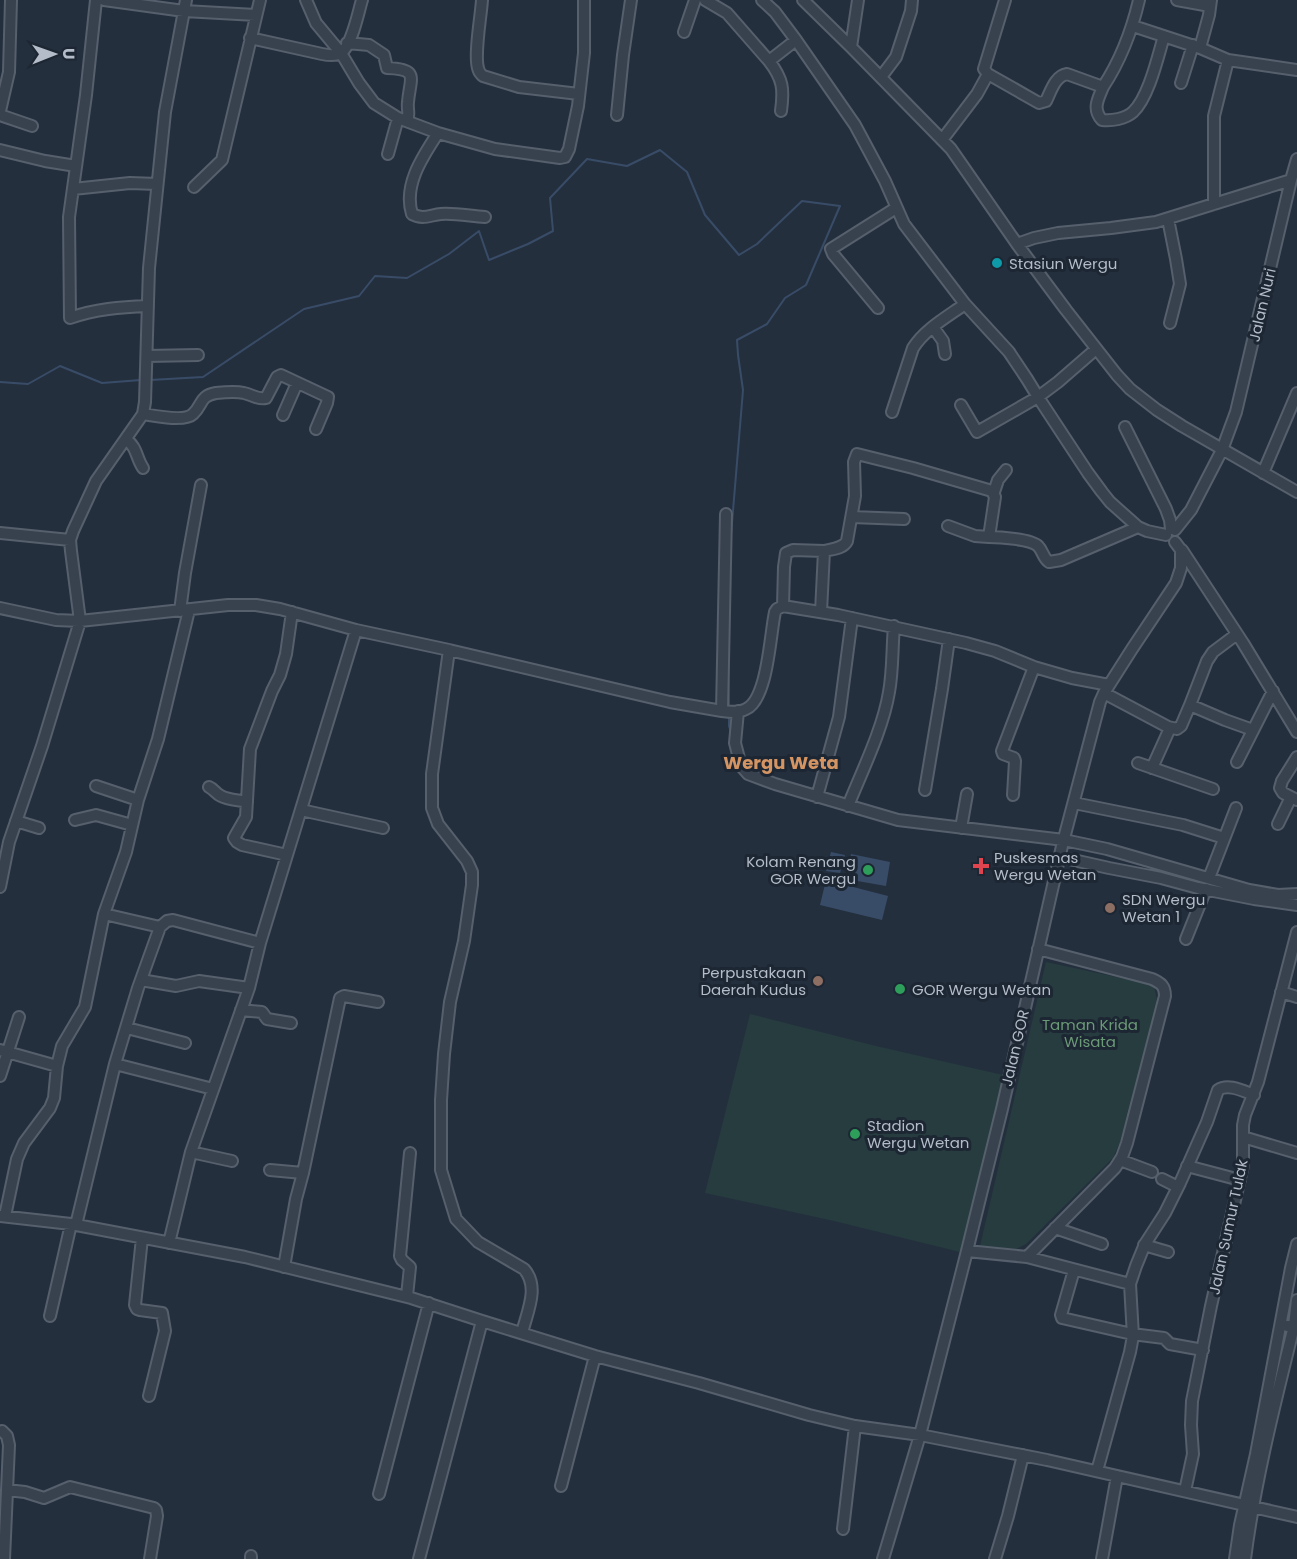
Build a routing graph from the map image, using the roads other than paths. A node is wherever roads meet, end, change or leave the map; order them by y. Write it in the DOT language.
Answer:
graph roads {
  1 [pos="11,0"];
  2 [pos="96,0"];
  3 [pos="104,0"];
  4 [pos="260,0"];
  5 [pos="306,0"];
  6 [pos="362,0"];
  7 [pos="482,0"];
  8 [pos="584,0"];
  9 [pos="631,0"];
  10 [pos="695,0"];
  11 [pos="705,0"];
  12 [pos="762,0"];
  13 [pos="803,0"];
  14 [pos="858,0"];
  15 [pos="912,0"];
  16 [pos="1005,0"];
  17 [pos="1139,0"];
  18 [pos="1176,0"];
  19 [pos="1211,3"];
  20 [pos="185,6"];
  21 [pos="256,15"];
  22 [pos="1133,26"];
  23 [pos="684,32"];
  24 [pos="1164,36"];
  25 [pos="5,38"];
  26 [pos="250,38"];
  27 [pos="796,40"];
  28 [pos="851,47"];
  29 [pos="1197,47"];
  30 [pos="344,48"];
  31 [pos="1228,60"];
  32 [pos="770,61"];
  33 [pos="1297,70"];
  34 [pos="988,74"];
  35 [pos="881,77"];
  36 [pos="1181,83"];
  37 [pos="1103,87"];
  38 [pos="579,94"];
  39 [pos="0,111"];
  40 [pos="781,111"];
  41 [pos="0,115"];
  42 [pos="617,115"];
  43 [pos="403,119"];
  44 [pos="32,126"];
  45 [pos="438,133"];
  46 [pos="942,140"];
  47 [pos="0,150"];
  48 [pos="388,154"];
  49 [pos="1297,159"];
  50 [pos="76,166"];
  51 [pos="1291,180"];
  52 [pos="157,184"];
  53 [pos="194,187"];
  54 [pos="73,189"];
  55 [pos="1214,204"];
  56 [pos="896,208"];
  57 [pos="485,217"];
  58 [pos="1168,219"];
  59 [pos="1017,244"];
  60 [pos="965,304"];
  61 [pos="148,306"];
  62 [pos="878,308"];
  63 [pos="1170,323"];
  64 [pos="933,327"];
  65 [pos="1096,349"];
  66 [pos="945,354"];
  67 [pos="198,355"];
  68 [pos="146,361"];
  69 [pos="297,383"];
  70 [pos="1297,393"];
  71 [pos="1038,397"];
  72 [pos="961,405"];
  73 [pos="892,412"];
  74 [pos="143,414"];
  75 [pos="283,415"];
  76 [pos="1125,428"];
  77 [pos="316,429"];
  78 [pos="126,440"];
  79 [pos="1222,450"];
  80 [pos="142,468"];
  81 [pos="1006,470"];
  82 [pos="1263,473"];
  83 [pos="201,485"];
  84 [pos="994,492"];
  85 [pos="1297,492"];
  86 [pos="726,514"];
  87 [pos="852,517"];
  88 [pos="904,519"];
  89 [pos="948,526"];
  90 [pos="1138,527"];
  91 [pos="1171,531"];
  92 [pos="0,534"];
  93 [pos="989,537"];
  94 [pos="70,540"];
  95 [pos="1178,545"];
  96 [pos="824,551"];
  97 [pos="783,606"];
  98 [pos="0,608"];
  99 [pos="185,610"];
  100 [pos="292,612"];
  101 [pos="821,612"];
  102 [pos="852,618"];
  103 [pos="80,621"];
  104 [pos="894,626"];
  105 [pos="356,630"];
  106 [pos="1236,634"];
  107 [pos="949,639"];
  108 [pos="449,650"];
  109 [pos="1034,668"];
  110 [pos="1107,689"];
  111 [pos="1273,691"];
  112 [pos="1190,705"];
  113 [pos="730,711"];
  114 [pos="1170,728"];
  115 [pos="1253,730"];
  116 [pos="1297,732"];
  117 [pos="1297,757"];
  118 [pos="1238,762"];
  119 [pos="1138,763"];
  120 [pos="1152,768"];
  121 [pos="96,786"];
  122 [pos="209,786"];
  123 [pos="1213,789"];
  124 [pos="924,790"];
  125 [pos="967,794"];
  126 [pos="1014,795"];
  127 [pos="817,797"];
  128 [pos="1294,799"];
  129 [pos="138,800"];
  130 [pos="247,802"];
  131 [pos="1074,803"];
  132 [pos="848,806"];
  133 [pos="1236,808"];
  134 [pos="301,810"];
  135 [pos="75,820"];
  136 [pos="16,822"];
  137 [pos="1278,824"];
  138 [pos="132,825"];
  139 [pos="39,828"];
  140 [pos="383,828"];
  141 [pos="961,828"];
  142 [pos="1224,838"];
  143 [pos="1062,846"];
  144 [pos="287,855"];
  145 [pos="1207,884"];
  146 [pos="0,887"];
  147 [pos="1297,894"];
  148 [pos="1297,904"];
  149 [pos="104,914"];
  150 [pos="159,927"];
  151 [pos="1297,932"];
  152 [pos="1186,939"];
  153 [pos="260,943"];
  154 [pos="1296,946"];
  155 [pos="1038,949"];
  156 [pos="141,980"];
  157 [pos="249,988"];
  158 [pos="1281,992"];
  159 [pos="1297,998"];
  160 [pos="378,1002"];
  161 [pos="241,1010"];
  162 [pos="19,1017"];
  163 [pos="291,1023"];
  164 [pos="127,1028"];
  165 [pos="185,1043"];
  166 [pos="4,1052"];
  167 [pos="116,1064"];
  168 [pos="57,1066"];
  169 [pos="0,1076"];
  170 [pos="213,1089"];
  171 [pos="1254,1095"];
  172 [pos="1243,1137"];
  173 [pos="191,1152"];
  174 [pos="410,1153"];
  175 [pos="1297,1153"];
  176 [pos="1120,1160"];
  177 [pos="232,1161"];
  178 [pos="1187,1166"];
  179 [pos="270,1170"];
  180 [pos="303,1173"];
  181 [pos="1240,1180"];
  182 [pos="1178,1187"];
  183 [pos="3,1216"];
  184 [pos="74,1225"];
  185 [pos="1055,1228"];
  186 [pos="142,1238"];
  187 [pos="170,1243"];
  188 [pos="1102,1244"];
  189 [pos="1144,1245"];
  190 [pos="1297,1245"];
  191 [pos="968,1251"];
  192 [pos="1168,1252"];
  193 [pos="1027,1257"];
  194 [pos="284,1267"];
  195 [pos="1074,1270"];
  196 [pos="1130,1284"];
  197 [pos="407,1296"];
  198 [pos="1297,1300"];
  199 [pos="429,1303"];
  200 [pos="50,1316"];
  201 [pos="482,1321"];
  202 [pos="1289,1326"];
  203 [pos="522,1333"];
  204 [pos="1132,1334"];
  205 [pos="1203,1350"];
  206 [pos="596,1356"];
  207 [pos="149,1396"];
  208 [pos="855,1426"];
  209 [pos="2,1431"];
  210 [pos="920,1435"];
  211 [pos="1023,1455"];
  212 [pos="1097,1471"];
  213 [pos="1117,1476"];
  214 [pos="561,1486"];
  215 [pos="7,1490"];
  216 [pos="1185,1491"];
  217 [pos="379,1494"];
  218 [pos="1249,1506"];
  219 [pos="1297,1517"];
  220 [pos="843,1529"];
  221 [pos="4,1559"];
  222 [pos="150,1559"];
  223 [pos="419,1559"];
  224 [pos="883,1559"];
  225 [pos="995,1559"];
  226 [pos="1102,1559"];
  227 [pos="1235,1559"];
  228 [pos="1245,1559"];
  1 -- 25 [label="street"];
  2 -- 50 [label="street"];
  3 -- 20 [label="street"];
  4 -- 21 [label="street"];
  5 -- 30 [label="street"];
  6 -- 30 [label="street"];
  7 -- 38 [label="street"];
  8 -- 38 [label="street"];
  9 -- 42 [label="street"];
  10 -- 23 [label="street"];
  11 -- 32 [label="street"];
  12 -- 27 [label="street"];
  13 -- 28 [label="street"];
  14 -- 28 [label="street"];
  15 -- 35 [label="street"];
  16 -- 34 [label="street"];
  17 -- 22 [label="street"];
  18 -- 19 [label="street"];
  19 -- 29 [label="street"];
  20 -- 21 [label="street"];
  20 -- 52 [label="street"];
  21 -- 26 [label="street"];
  22 -- 24 [label="street"];
  22 -- 37 [label="street"];
  24 -- 29 [label="street"];
  24 -- 37 [label="street"];
  25 -- 39 [label="street"];
  26 -- 30 [label="street"];
  26 -- 53 [label="street"];
  27 -- 32 [label="street"];
  27 -- 56 [label="street"];
  28 -- 35 [label="street"];
  29 -- 31 [label="street"];
  29 -- 36 [label="street"];
  30 -- 43 [label="street"];
  30 -- 43 [label="street"];
  31 -- 33 [label="street"];
  31 -- 55 [label="street"];
  32 -- 40 [label="street"];
  34 -- 37 [label="street"];
  34 -- 46 [label="street"];
  35 -- 46 [label="street"];
  38 -- 45 [label="street"];
  41 -- 44 [label="street"];
  43 -- 45 [label="street"];
  43 -- 48 [label="street"];
  45 -- 57 [label="street"];
  46 -- 59 [label="street"];
  47 -- 50 [label="street"];
  49 -- 51 [label="street, Jalan Nuri"];
  50 -- 54 [label="street"];
  51 -- 55 [label="street"];
  51 -- 79 [label="street, Jalan Nuri"];
  52 -- 54 [label="street"];
  52 -- 61 [label="street"];
  54 -- 61 [label="street"];
  55 -- 58 [label="street"];
  56 -- 60 [label="street"];
  56 -- 62 [label="street"];
  58 -- 59 [label="street"];
  58 -- 63 [label="street"];
  59 -- 65 [label="street"];
  60 -- 64 [label="street"];
  60 -- 71 [label="street"];
  61 -- 68 [label="street"];
  64 -- 66 [label="street"];
  64 -- 73 [label="street"];
  65 -- 71 [label="street"];
  65 -- 79 [label="street"];
  67 -- 68 [label="street"];
  68 -- 74 [label="street"];
  69 -- 74 [label="street"];
  69 -- 75 [label="street"];
  69 -- 77 [label="street"];
  70 -- 82 [label="street"];
  71 -- 72 [label="street"];
  71 -- 90 [label="street"];
  74 -- 78 [label="street"];
  76 -- 91 [label="street, Jalan GOR"];
  78 -- 80 [label="street"];
  78 -- 94 [label="street"];
  79 -- 82 [label="street"];
  79 -- 91 [label="street"];
  81 -- 84 [label="street"];
  82 -- 85 [label="street"];
  83 -- 99 [label="street"];
  84 -- 87 [label="street"];
  84 -- 93 [label="street"];
  86 -- 113 [label="street"];
  87 -- 88 [label="street"];
  87 -- 96 [label="street"];
  89 -- 93 [label="street"];
  90 -- 91 [label="street"];
  90 -- 93 [label="street"];
  91 -- 95 [label="street, Jalan GOR"];
  92 -- 94 [label="street"];
  94 -- 103 [label="street"];
  95 -- 106 [label="street"];
  95 -- 110 [label="street, Jalan GOR"];
  96 -- 97 [label="street"];
  96 -- 101 [label="street"];
  97 -- 101 [label="street"];
  97 -- 113 [label="street"];
  98 -- 103 [label="street"];
  99 -- 100 [label="street"];
  99 -- 103 [label="street"];
  99 -- 129 [label="street"];
  100 -- 105 [label="street"];
  100 -- 130 [label="street"];
  101 -- 102 [label="street"];
  102 -- 104 [label="street"];
  102 -- 127 [label="street"];
  103 -- 136 [label="street"];
  104 -- 107 [label="street"];
  104 -- 132 [label="street"];
  105 -- 108 [label="street"];
  105 -- 134 [label="street"];
  106 -- 111 [label="street"];
  106 -- 112 [label="street"];
  107 -- 109 [label="street"];
  107 -- 124 [label="street"];
  108 -- 113 [label="street"];
  108 -- 203 [label="street"];
  109 -- 110 [label="street"];
  109 -- 126 [label="street"];
  110 -- 114 [label="street"];
  110 -- 131 [label="street, Jalan GOR"];
  111 -- 115 [label="street"];
  111 -- 116 [label="street"];
  112 -- 114 [label="street"];
  112 -- 115 [label="street"];
  113 -- 127 [label="street"];
  114 -- 120 [label="street"];
  115 -- 118 [label="street"];
  117 -- 128 [label="street"];
  119 -- 120 [label="street"];
  120 -- 123 [label="street"];
  121 -- 129 [label="street"];
  122 -- 130 [label="street"];
  125 -- 141 [label="street"];
  127 -- 132 [label="street"];
  128 -- 137 [label="street"];
  129 -- 138 [label="street"];
  130 -- 144 [label="street"];
  131 -- 142 [label="street"];
  131 -- 143 [label="street, Jalan GOR"];
  132 -- 141 [label="street"];
  133 -- 142 [label="street"];
  134 -- 140 [label="street"];
  134 -- 144 [label="street"];
  135 -- 138 [label="street"];
  136 -- 139 [label="street"];
  136 -- 146 [label="street"];
  138 -- 149 [label="street"];
  141 -- 143 [label="street"];
  142 -- 145 [label="street"];
  143 -- 145 [label="street"];
  143 -- 145 [label="street"];
  143 -- 155 [label="street, Jalan GOR"];
  144 -- 153 [label="street"];
  145 -- 147 [label="street"];
  145 -- 148 [label="street"];
  145 -- 152 [label="street"];
  149 -- 150 [label="street"];
  149 -- 168 [label="street"];
  150 -- 153 [label="street"];
  150 -- 156 [label="street"];
  151 -- 154 [label="street, Jalan Sumur Tulak"];
  153 -- 157 [label="street"];
  154 -- 158 [label="street, Jalan Sumur Tulak"];
  155 -- 176 [label="street"];
  155 -- 191 [label="street, Jalan GOR"];
  156 -- 157 [label="street"];
  156 -- 164 [label="street"];
  157 -- 161 [label="street"];
  158 -- 159 [label="street"];
  158 -- 171 [label="street, Jalan Sumur Tulak"];
  160 -- 180 [label="street"];
  161 -- 163 [label="street"];
  161 -- 170 [label="street"];
  162 -- 166 [label="street"];
  164 -- 165 [label="street"];
  164 -- 167 [label="street"];
  166 -- 168 [label="street"];
  166 -- 169 [label="street"];
  167 -- 170 [label="street"];
  167 -- 184 [label="street"];
  168 -- 183 [label="street"];
  170 -- 173 [label="street"];
  171 -- 172 [label="street, Jalan Sumur Tulak"];
  171 -- 178 [label="street"];
  172 -- 175 [label="street"];
  172 -- 181 [label="street, Jalan Sumur Tulak"];
  173 -- 177 [label="street"];
  173 -- 187 [label="street"];
  174 -- 197 [label="street"];
  176 -- 182 [label="street"];
  176 -- 185 [label="street"];
  178 -- 181 [label="street"];
  178 -- 182 [label="street"];
  179 -- 180 [label="street"];
  180 -- 194 [label="street"];
  181 -- 205 [label="street, Jalan Sumur Tulak"];
  182 -- 189 [label="street"];
  183 -- 184 [label="street"];
  184 -- 186 [label="street"];
  184 -- 200 [label="street"];
  185 -- 188 [label="street"];
  185 -- 193 [label="street"];
  186 -- 187 [label="street"];
  186 -- 207 [label="street"];
  187 -- 194 [label="street"];
  189 -- 192 [label="street"];
  189 -- 196 [label="street"];
  190 -- 202 [label="street"];
  191 -- 193 [label="street"];
  191 -- 210 [label="street, Jalan GOR"];
  193 -- 195 [label="street"];
  194 -- 197 [label="street"];
  195 -- 196 [label="street"];
  195 -- 204 [label="street"];
  196 -- 204 [label="street"];
  197 -- 199 [label="street"];
  198 -- 202 [label="street"];
  199 -- 201 [label="street"];
  199 -- 217 [label="street"];
  201 -- 203 [label="street"];
  201 -- 223 [label="street"];
  202 -- 218 [label="street"];
  203 -- 206 [label="street"];
  204 -- 205 [label="street"];
  204 -- 212 [label="street"];
  205 -- 216 [label="street, Jalan Sumur Tulak"];
  206 -- 208 [label="street"];
  206 -- 214 [label="street"];
  208 -- 210 [label="street"];
  208 -- 220 [label="street"];
  209 -- 215 [label="street"];
  210 -- 211 [label="street"];
  210 -- 224 [label="street, Jalan GOR"];
  211 -- 212 [label="street"];
  211 -- 225 [label="street"];
  212 -- 213 [label="street"];
  213 -- 216 [label="street"];
  213 -- 226 [label="street"];
  215 -- 221 [label="street"];
  215 -- 222 [label="street"];
  216 -- 218 [label="street"];
  218 -- 219 [label="street"];
  218 -- 227 [label="street"];
  218 -- 228 [label="street"];
}
